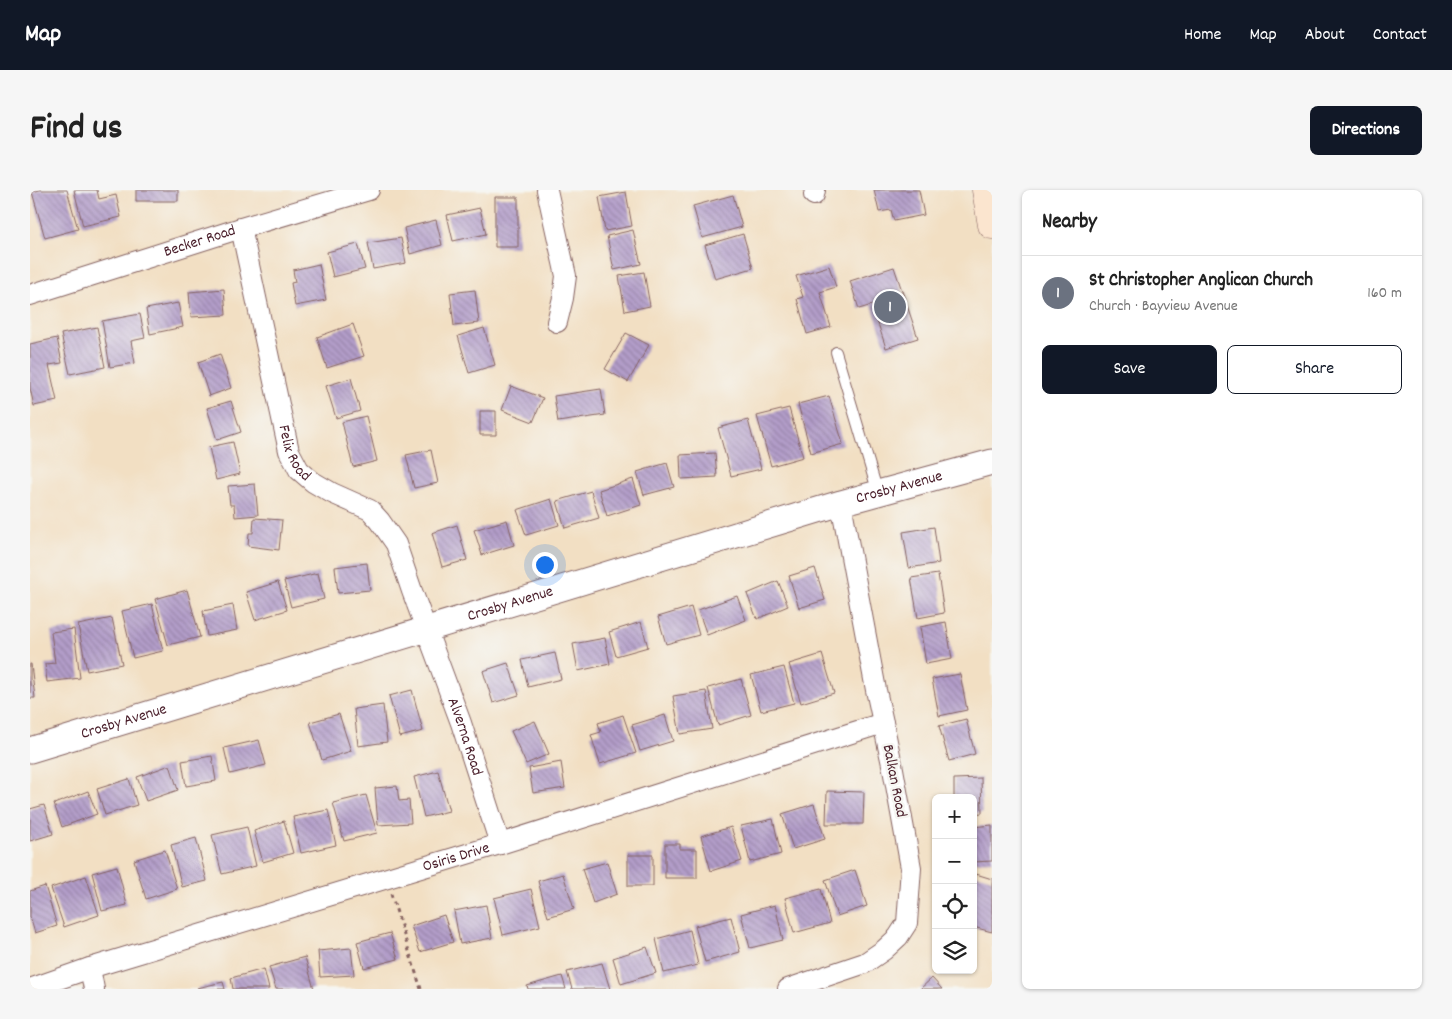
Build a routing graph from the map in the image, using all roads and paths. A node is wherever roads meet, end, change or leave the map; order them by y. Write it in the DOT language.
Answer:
graph roads {
  1 [pos="369,190"];
  2 [pos="547,190"];
  3 [pos="986,190"];
  4 [pos="992,225"];
  5 [pos="241,228"];
  6 [pos="30,295"];
  7 [pos="556,322"];
  8 [pos="836,352"];
  9 [pos="992,462"];
  10 [pos="878,493"];
  11 [pos="841,503"];
  12 [pos="426,628"];
  13 [pos="883,723"];
  14 [pos="30,750"];
  15 [pos="500,844"];
  16 [pos="386,878"];
  17 [pos="90,968"];
  18 [pos="30,989"];
  19 [pos="94,989"];
  20 [pos="421,989"];
  21 [pos="788,989"];
  1 -- 5 [label="street, Becker Road"];
  2 -- 7 [label="street"];
  3 -- 4 [label="main road"];
  5 -- 6 [label="street, Becker Road"];
  5 -- 12 [label="street, Felix Road"];
  8 -- 10 [label="lane"];
  9 -- 10 [label="street, Crosby Avenue"];
  10 -- 11 [label="street, Crosby Avenue"];
  11 -- 12 [label="street, Crosby Avenue"];
  11 -- 13 [label="street, Balkan Road"];
  12 -- 14 [label="street, Crosby Avenue"];
  12 -- 15 [label="street, Alverna Road"];
  13 -- 15 [label="street, Osiris Drive"];
  13 -- 21 [label="street, Balkan Road"];
  15 -- 16 [label="street, Osiris Drive"];
  16 -- 17 [label="street, Osiris Drive"];
  16 -- 20 [label="path"];
  17 -- 18 [label="street, Osiris Drive"];
  17 -- 19 [label="street"];
}
